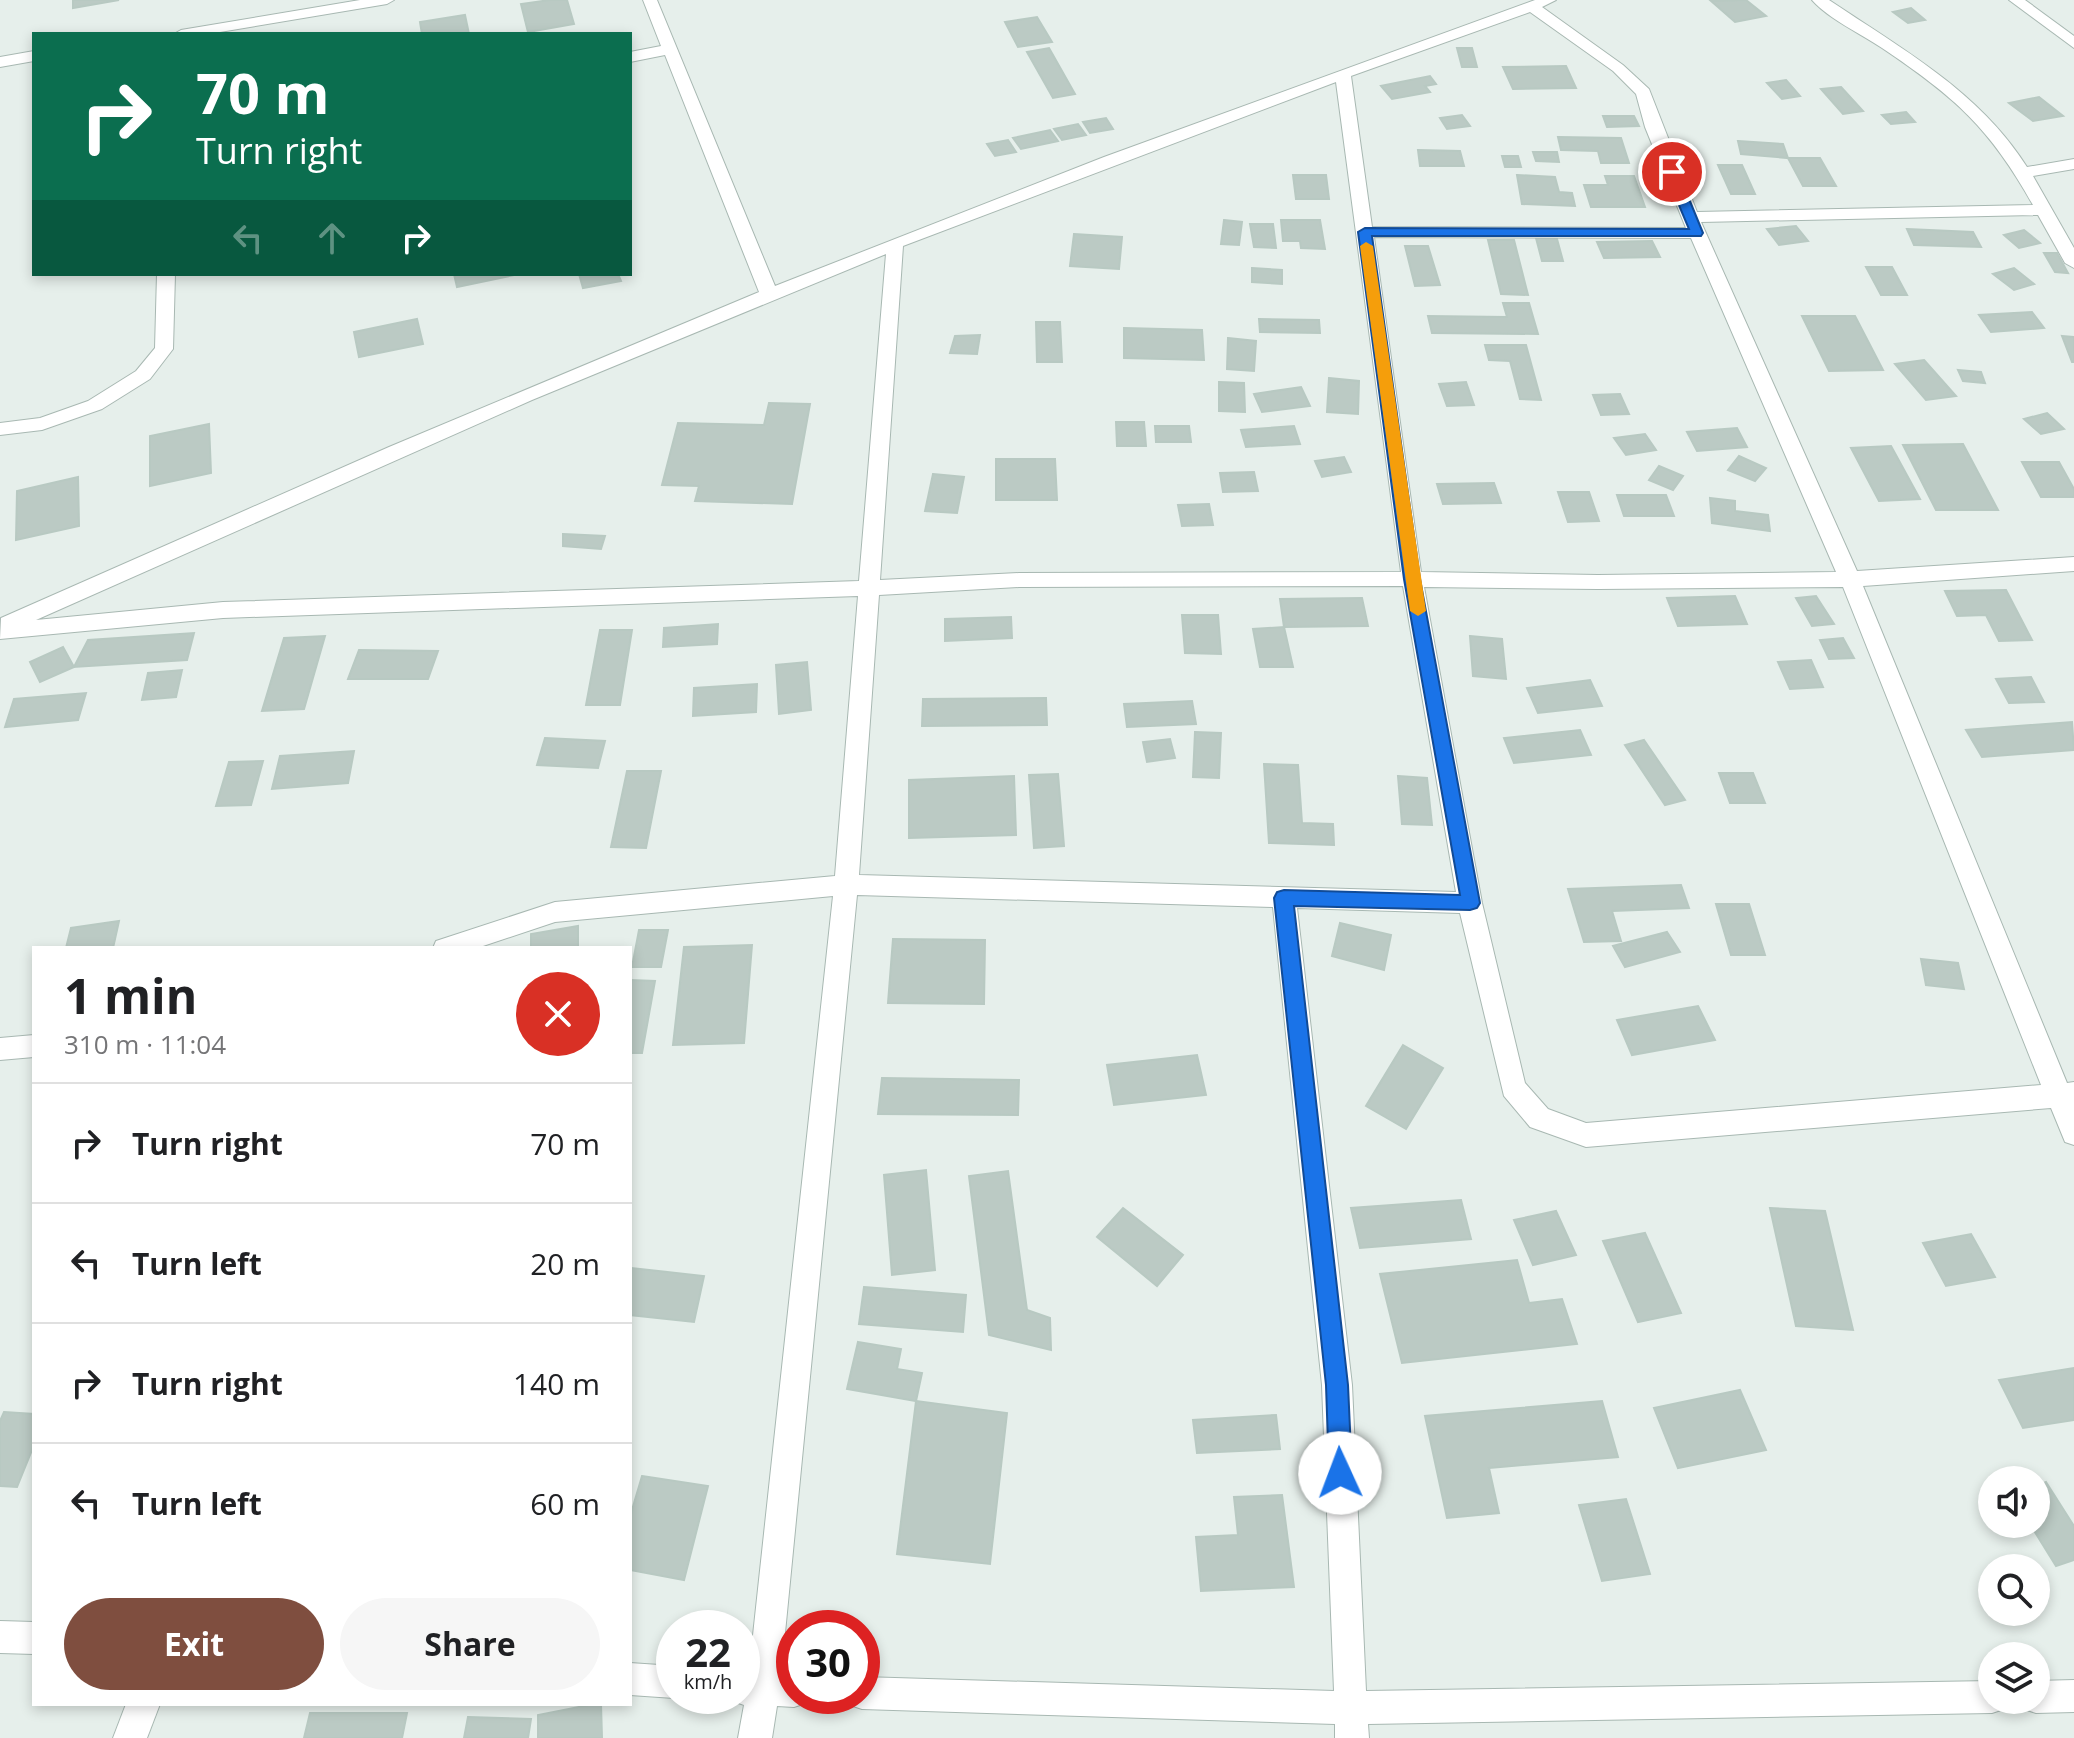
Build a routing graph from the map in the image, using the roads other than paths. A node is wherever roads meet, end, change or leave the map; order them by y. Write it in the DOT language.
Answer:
graph roads {
  1 [pos="387,0"];
  2 [pos="650,0"];
  3 [pos="1819,0"];
  4 [pos="2016,0"];
  5 [pos="1540,3"];
  6 [pos="193,32"];
  7 [pos="2074,43"];
  8 [pos="671,49"];
  9 [pos="32,56"];
  10 [pos="632,57"];
  11 [pos="0,62"];
  12 [pos="1343,74"];
  13 [pos="2074,164"];
  14 [pos="2023,173"];
  15 [pos="2042,210"];
  16 [pos="1693,225"];
  17 [pos="1365,232"];
  18 [pos="895,243"];
  19 [pos="2074,263"];
  20 [pos="166,276"];
  21 [pos="770,296"];
  22 [pos="0,429"];
  23 [pos="2074,564"];
  24 [pos="1412,579"];
  25 [pos="1850,579"];
  26 [pos="868,588"];
  27 [pos="0,629"];
  28 [pos="846,885"];
  29 [pos="1284,898"];
  30 [pos="1470,903"];
  31 [pos="451,946"];
  32 [pos="32,1046"];
  33 [pos="0,1049"];
  34 [pos="2066,1095"];
  35 [pos="2074,1133"];
  36 [pos="0,1637"];
  37 [pos="32,1638"];
  38 [pos="632,1679"];
  39 [pos="656,1681"];
  40 [pos="766,1690"];
  41 [pos="880,1694"];
  42 [pos="2074,1696"];
  43 [pos="2050,1697"];
  44 [pos="1978,1698"];
  45 [pos="142,1706"];
  46 [pos="1351,1723"];
  47 [pos="130,1738"];
  48 [pos="755,1738"];
  1 -- 6 [label="street"];
  2 -- 8 [label="street"];
  3 -- 14 [label="street"];
  4 -- 7 [label="street"];
  5 -- 12 [label="street"];
  5 -- 16 [label="street"];
  8 -- 10 [label="street"];
  8 -- 21 [label="street"];
  9 -- 11 [label="street"];
  12 -- 17 [label="street"];
  12 -- 18 [label="street"];
  13 -- 14 [label="street"];
  14 -- 15 [label="street"];
  15 -- 16 [label="street"];
  15 -- 19 [label="street"];
  16 -- 17 [label="street"];
  16 -- 25 [label="street"];
  17 -- 24 [label="street"];
  18 -- 21 [label="street"];
  18 -- 26 [label="street"];
  20 -- 22 [label="street"];
  21 -- 27 [label="street"];
  23 -- 25 [label="street"];
  24 -- 25 [label="street"];
  24 -- 26 [label="street"];
  24 -- 30 [label="street"];
  25 -- 34 [label="street"];
  26 -- 27 [label="street"];
  26 -- 28 [label="street"];
  28 -- 29 [label="street"];
  28 -- 31 [label="street"];
  28 -- 40 [label="street"];
  29 -- 30 [label="street"];
  29 -- 46 [label="street"];
  30 -- 34 [label="street"];
  32 -- 33 [label="street"];
  34 -- 35 [label="street"];
  36 -- 37 [label="street"];
  38 -- 39 [label="street"];
  40 -- 48 [label="street"];
  41 -- 46 [label="street"];
  42 -- 43 [label="street"];
  44 -- 46 [label="street"];
  45 -- 47 [label="street"];
}
